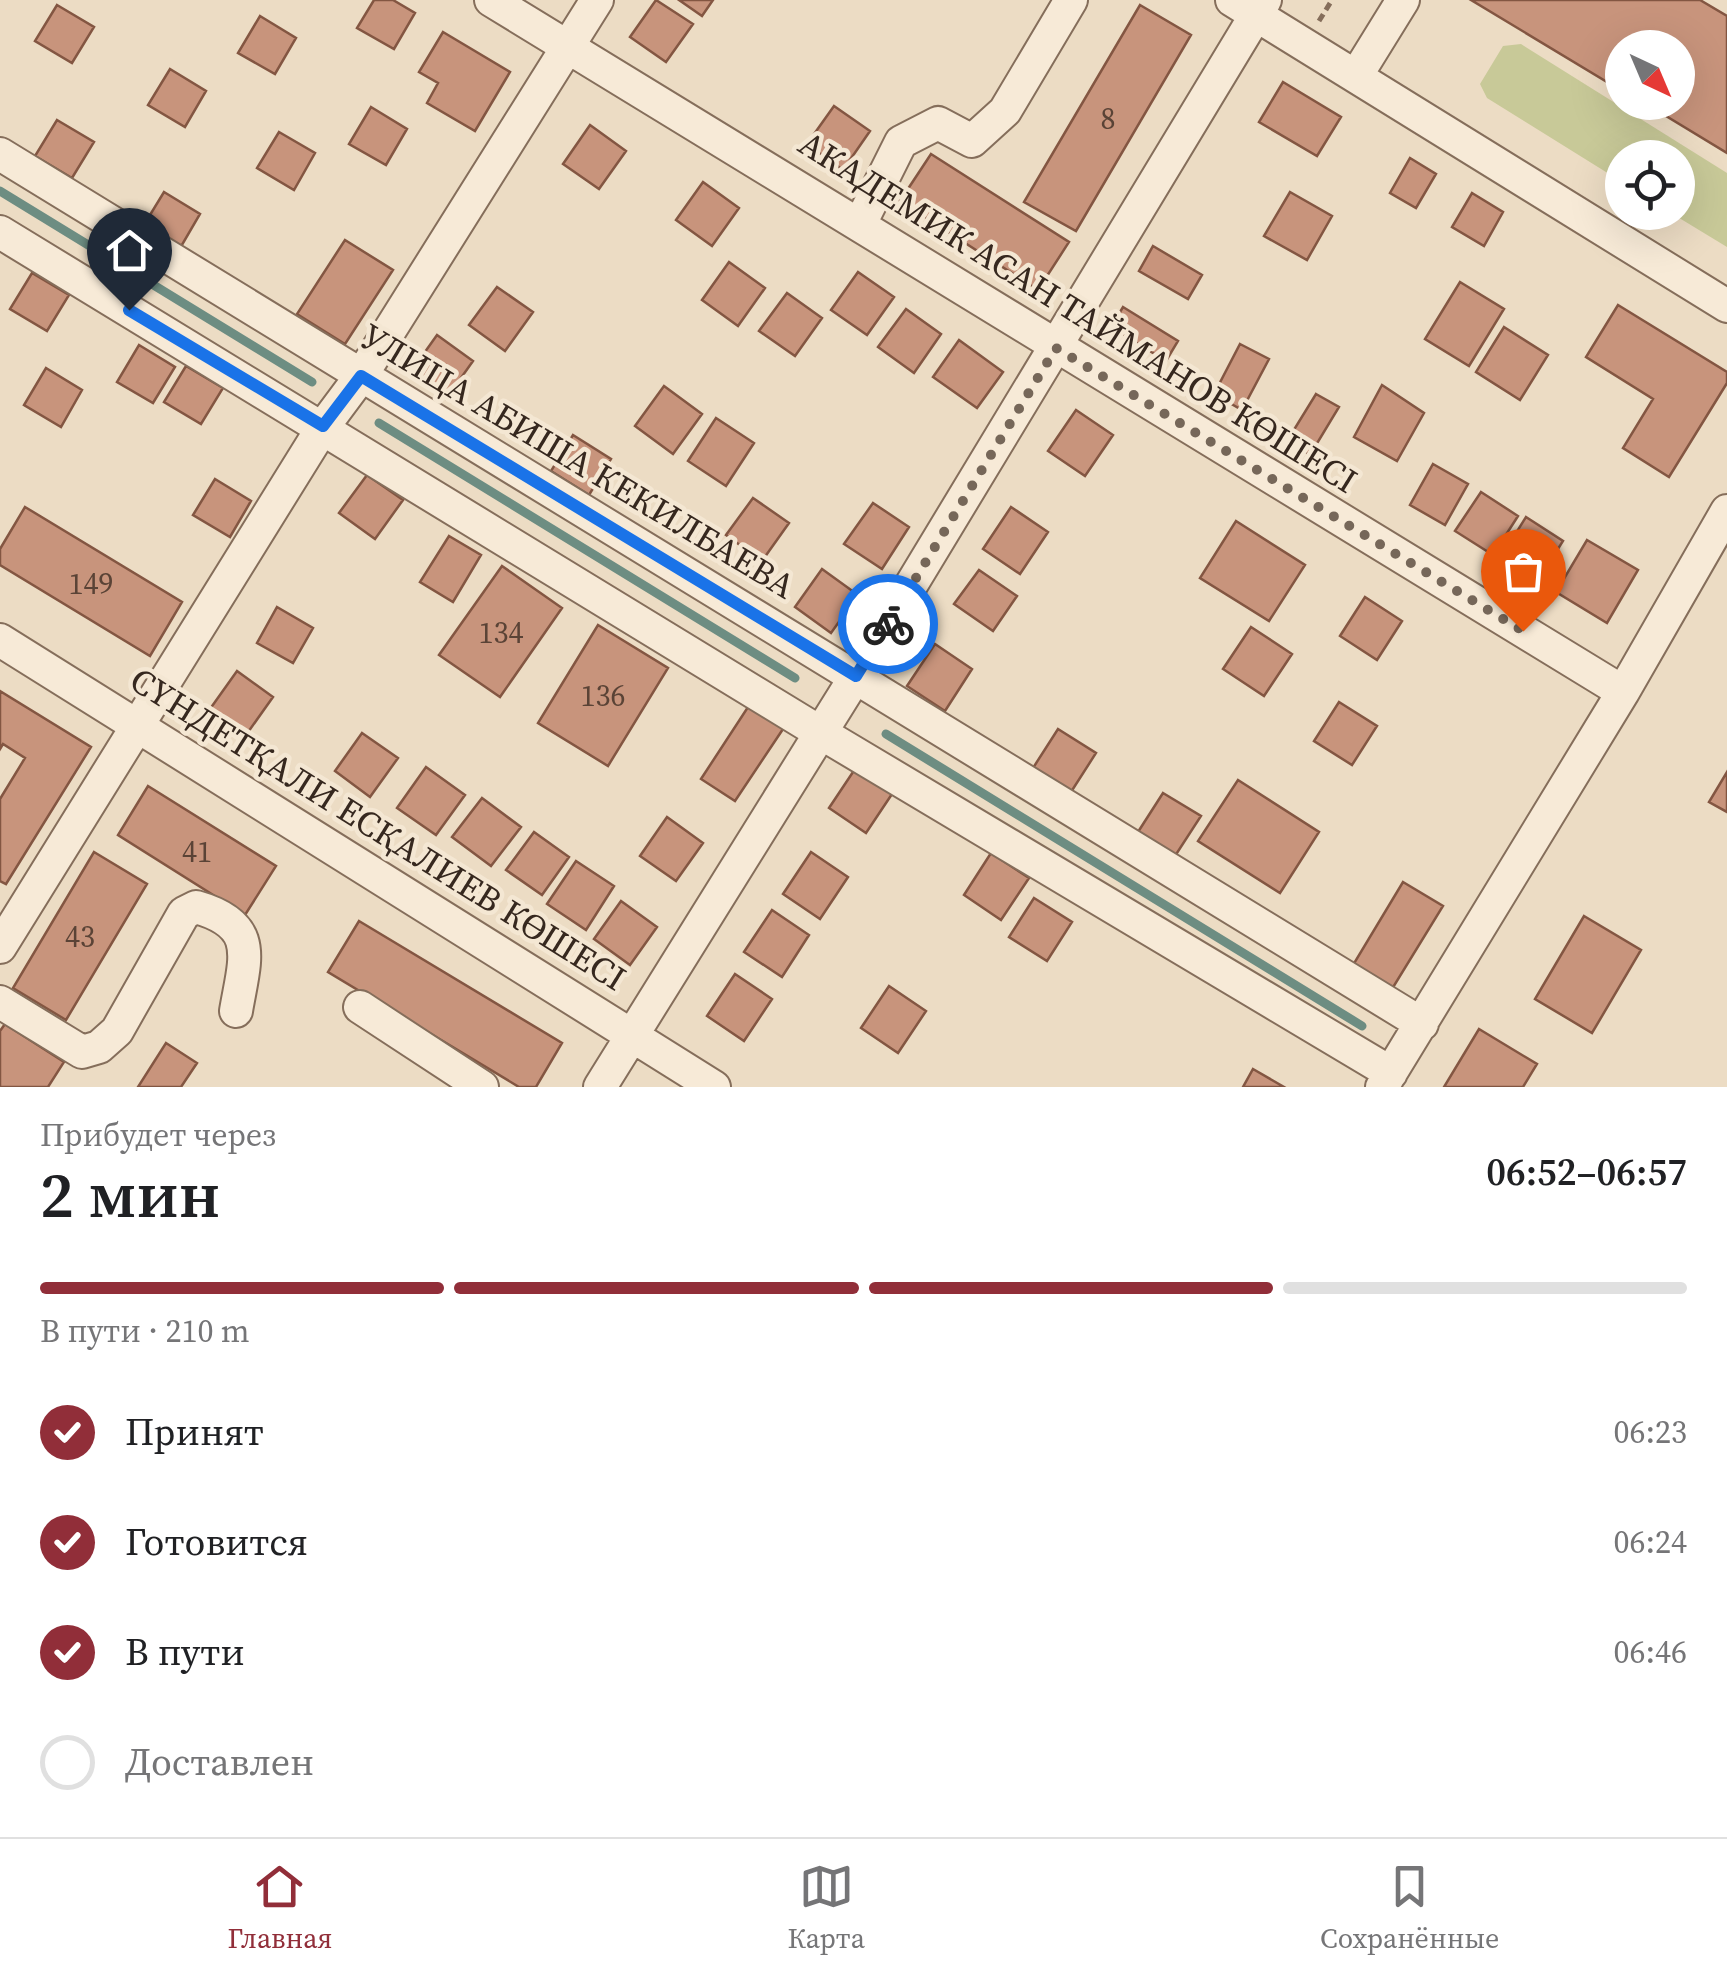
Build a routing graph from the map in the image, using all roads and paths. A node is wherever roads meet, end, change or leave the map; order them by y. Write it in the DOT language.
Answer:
graph roads {
  1 [pos="491,0"];
  2 [pos="598,0"];
  3 [pos="1071,0"];
  4 [pos="1403,0"];
  5 [pos="1251,5"];
  6 [pos="568,48"];
  7 [pos="1356,76"];
  8 [pos="0,154"];
  9 [pos="860,224"];
  10 [pos="0,232"];
  11 [pos="1727,306"];
  12 [pos="1056,348"];
  13 [pos="361,376"];
  14 [pos="323,426"];
  15 [pos="1727,512"];
  16 [pos="0,640"];
  17 [pos="856,676"];
  18 [pos="1623,692"];
  19 [pos="138,725"];
  20 [pos="821,732"];
  21 [pos="0,948"];
  22 [pos="0,1002"];
  23 [pos="360,1006"];
  24 [pos="236,1011"];
  25 [pos="1422,1024"];
  26 [pos="632,1036"];
  27 [pos="1386,1080"];
  28 [pos="482,1087"];
  29 [pos="600,1087"];
  30 [pos="714,1087"];
  1 -- 6 [label="street, АКАДЕМИК АСАН ТАЙМАНОВ КӨШЕСІ"];
  2 -- 6 [label="street"];
  3 -- 9 [label="street"];
  4 -- 7 [label="street"];
  5 -- 7 [label="street"];
  5 -- 12 [label="street"];
  6 -- 9 [label="street, АКАДЕМИК АСАН ТАЙМАНОВ КӨШЕСІ"];
  6 -- 13 [label="street"];
  7 -- 11 [label="street"];
  8 -- 13 [label="street, УЛИЦА АБИША КЕКИЛБАЕВА"];
  9 -- 12 [label="street, АКАДЕМИК АСАН ТАЙМАНОВ КӨШЕСІ"];
  10 -- 14 [label="street"];
  12 -- 17 [label="street"];
  12 -- 18 [label="street, АКАДЕМИК АСАН ТАЙМАНОВ КӨШЕСІ"];
  13 -- 14 [label="street"];
  13 -- 17 [label="street, УЛИЦА АБИША КЕКИЛБАЕВА"];
  14 -- 19 [label="street"];
  14 -- 20 [label="street"];
  15 -- 18 [label="street"];
  16 -- 19 [label="street, СҮНДЕТҚАЛИ ЕСҚАЛИЕВ КӨШЕСІ"];
  17 -- 20 [label="street"];
  17 -- 25 [label="street, УЛИЦА АБИША КЕКИЛБАЕВА"];
  18 -- 25 [label="street"];
  19 -- 21 [label="street"];
  19 -- 26 [label="street, СҮНДЕТҚАЛИ ЕСҚАЛИЕВ КӨШЕСІ"];
  20 -- 26 [label="street"];
  20 -- 27 [label="street"];
  22 -- 24 [label="street"];
  23 -- 28 [label="street"];
  25 -- 27 [label="street"];
  26 -- 29 [label="street"];
  26 -- 30 [label="street, СҮНДЕТҚАЛИ ЕСҚАЛИЕВ КӨШЕСІ"];
}
